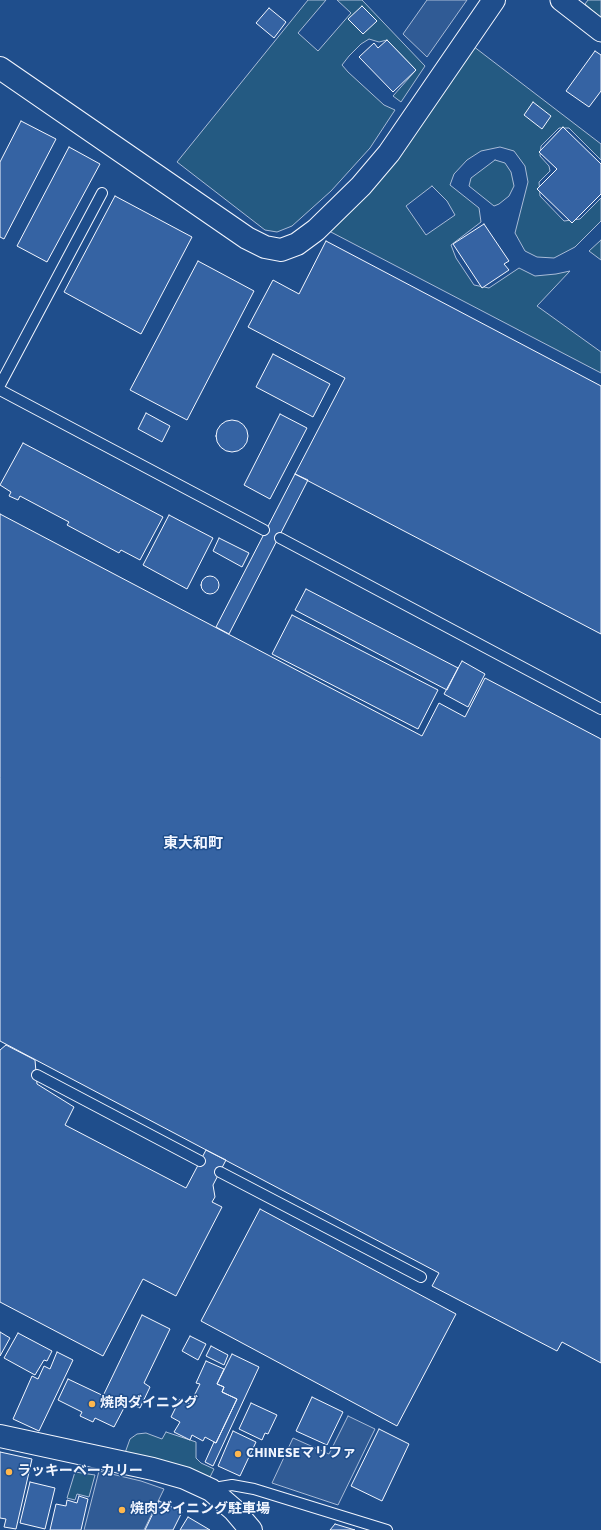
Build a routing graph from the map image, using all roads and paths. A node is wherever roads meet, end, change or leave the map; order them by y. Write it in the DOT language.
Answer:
graph roads {
  1 [pos="494,0"];
  2 [pos="561,0"];
  3 [pos="601,31"];
  4 [pos="0,68"];
  5 [pos="102,193"];
  6 [pos="0,385"];
  7 [pos="0,390"];
  8 [pos="264,530"];
  9 [pos="280,538"];
  10 [pos="601,709"];
  11 [pos="37,1075"];
  12 [pos="200,1161"];
  13 [pos="220,1172"];
  14 [pos="421,1277"];
  15 [pos="0,1436"];
  16 [pos="211,1490"];
  17 [pos="252,1530"];
  18 [pos="387,1530"];
  1 -- 4 [label="street"];
  2 -- 3 [label="street"];
  5 -- 6 [label="lane"];
  7 -- 8 [label="lane"];
  9 -- 10 [label="lane"];
  11 -- 12 [label="lane"];
  13 -- 14 [label="lane"];
  15 -- 16 [label="street"];
  16 -- 17 [label="street"];
  16 -- 18 [label="lane"];
}
